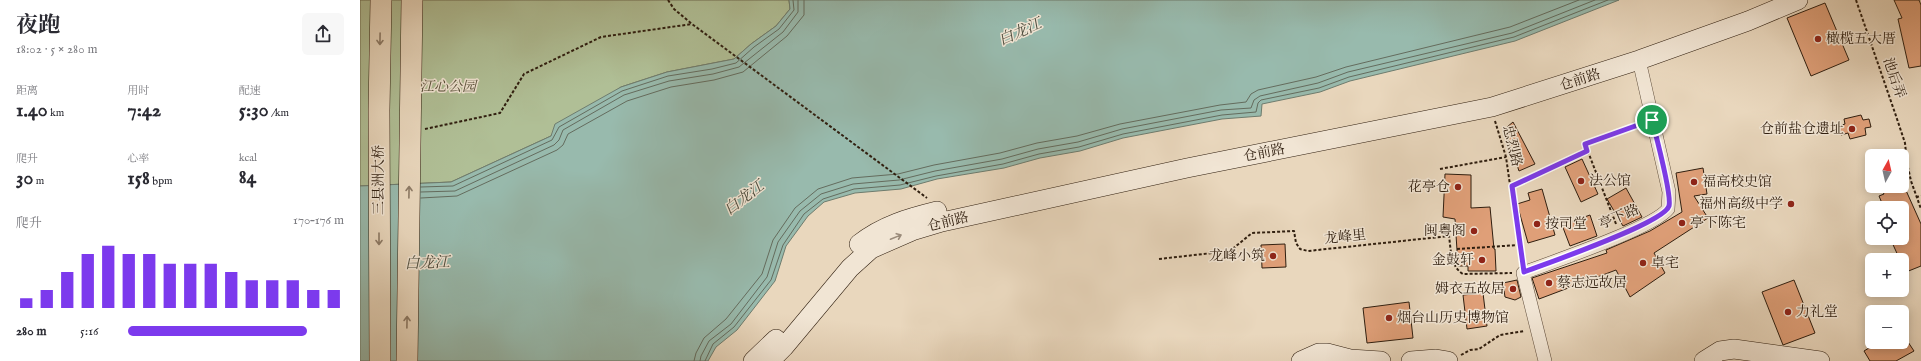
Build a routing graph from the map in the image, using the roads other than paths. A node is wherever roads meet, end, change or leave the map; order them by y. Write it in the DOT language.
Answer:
graph roads {
  1 [pos="381,0"];
  2 [pos="412,0"];
  3 [pos="1766,0"];
  4 [pos="1798,0"];
  5 [pos="1639,60"];
  6 [pos="1453,359"];
  7 [pos="380,361"];
  8 [pos="407,361"];
  9 [pos="753,361"];
  10 [pos="770,361"];
  11 [pos="1301,361"];
  12 [pos="1381,361"];
  13 [pos="1411,361"];
  14 [pos="1545,361"];
  15 [pos="1704,361"];
  16 [pos="1820,361"];
  1 -- 7 [label="main road, 三县洲大桥, one-way, bridge"];
  8 -- 2 [label="main road, one-way, bridge"];
  3 -- 9 [label="street, 仓前路"];
  4 -- 5 [label="street, 仓前路"];
  10 -- 5 [label="street, 仓前路, one-way"];
  5 -- 14 [label="street, 亭下路"];
  6 -- 13 [label="street"];
  11 -- 12 [label="street"];
  15 -- 16 [label="street"];
}
